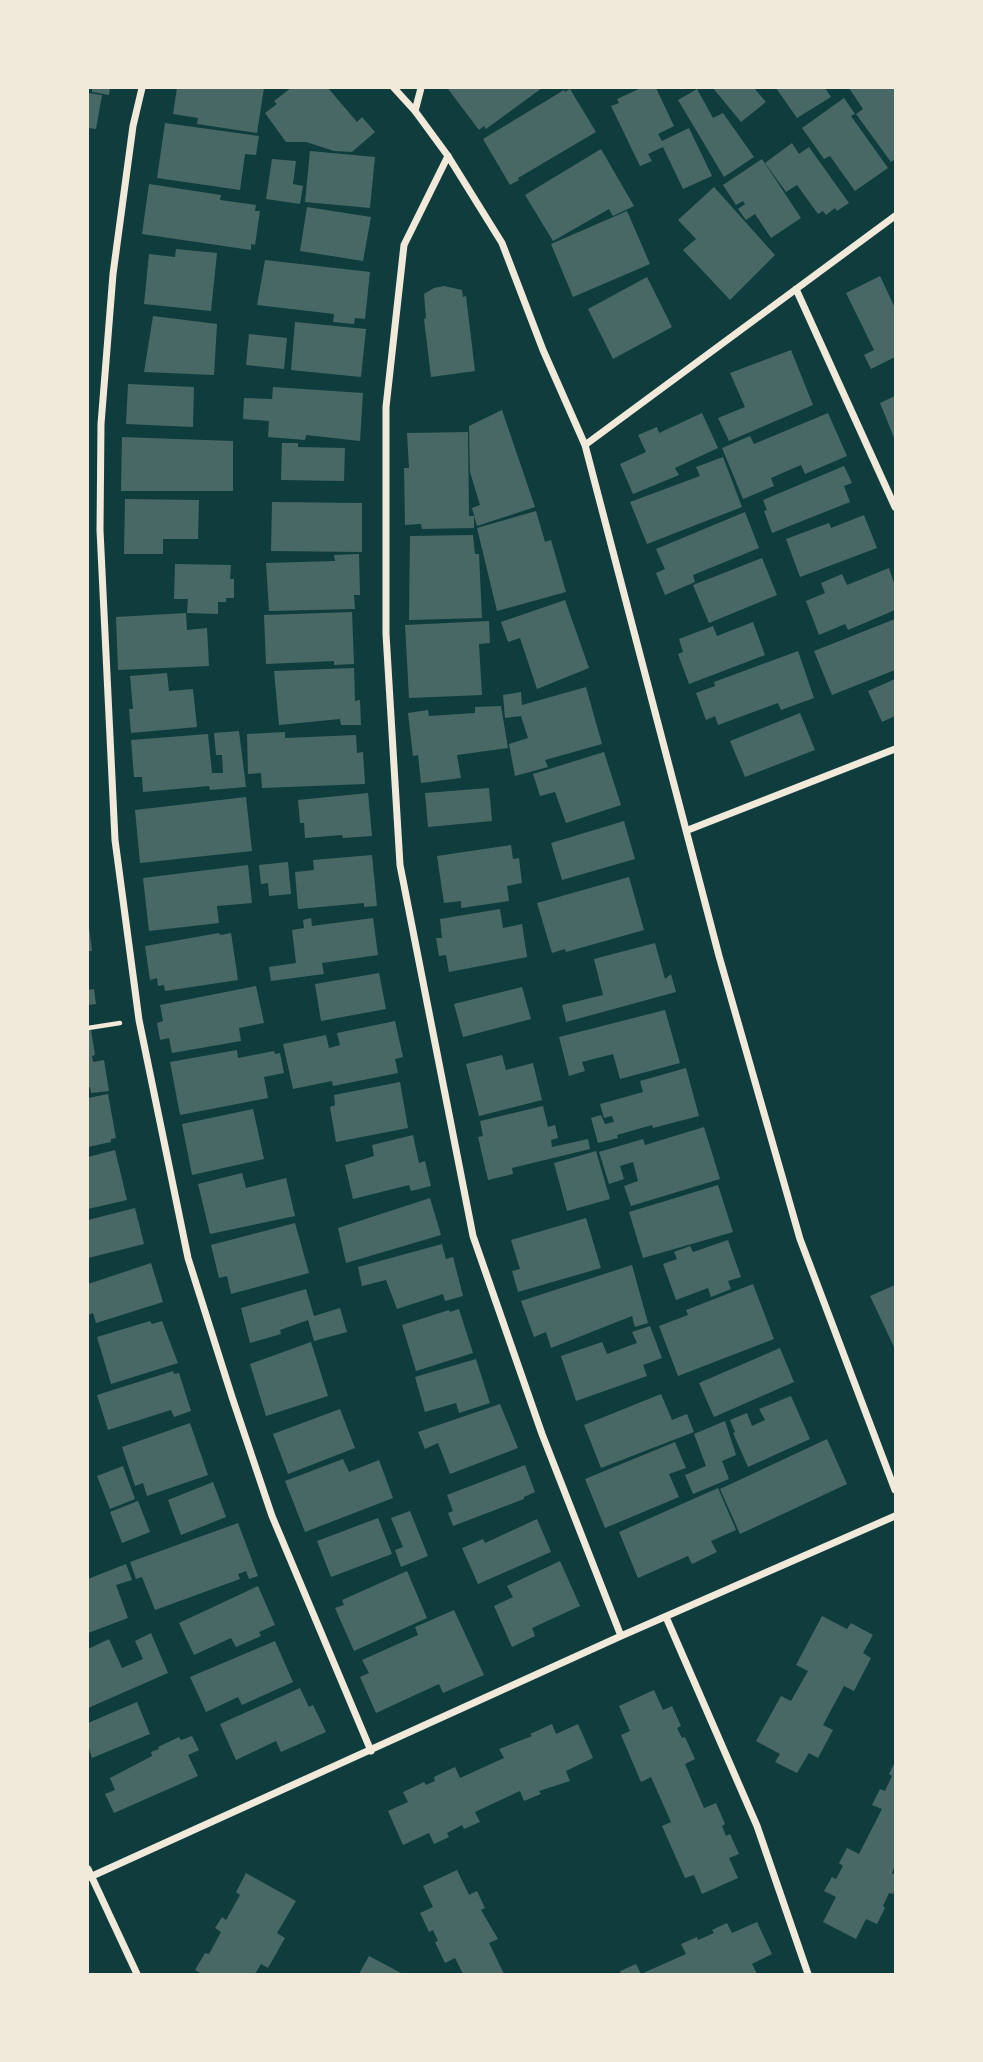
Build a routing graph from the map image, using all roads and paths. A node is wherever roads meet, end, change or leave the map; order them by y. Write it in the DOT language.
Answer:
graph roads {
  1 [pos="142,88"];
  2 [pos="394,88"];
  3 [pos="421,88"];
  4 [pos="415,111"];
  5 [pos="448,156"];
  6 [pos="895,216"];
  7 [pos="796,289"];
  8 [pos="585,445"];
  9 [pos="895,507"];
  10 [pos="895,749"];
  11 [pos="688,830"];
  12 [pos="139,1020"];
  13 [pos="88,1028"];
  14 [pos="895,1490"];
  15 [pos="895,1516"];
  16 [pos="666,1617"];
  17 [pos="621,1636"];
  18 [pos="371,1751"];
  19 [pos="89,1873"];
  20 [pos="137,1975"];
  21 [pos="808,1975"];
  1 -- 12 [label="street"];
  2 -- 4 [label="street"];
  3 -- 4 [label="street"];
  4 -- 5 [label="street"];
  5 -- 8 [label="street"];
  5 -- 17 [label="street"];
  6 -- 7 [label="street"];
  7 -- 8 [label="street"];
  7 -- 9 [label="street"];
  8 -- 11 [label="street"];
  10 -- 11 [label="street"];
  11 -- 14 [label="street"];
  12 -- 13 [label="path"];
  12 -- 18 [label="street"];
  15 -- 16 [label="street"];
  16 -- 17 [label="street"];
  16 -- 21 [label="street"];
  17 -- 18 [label="street"];
  18 -- 19 [label="street"];
  19 -- 20 [label="street"];
}
